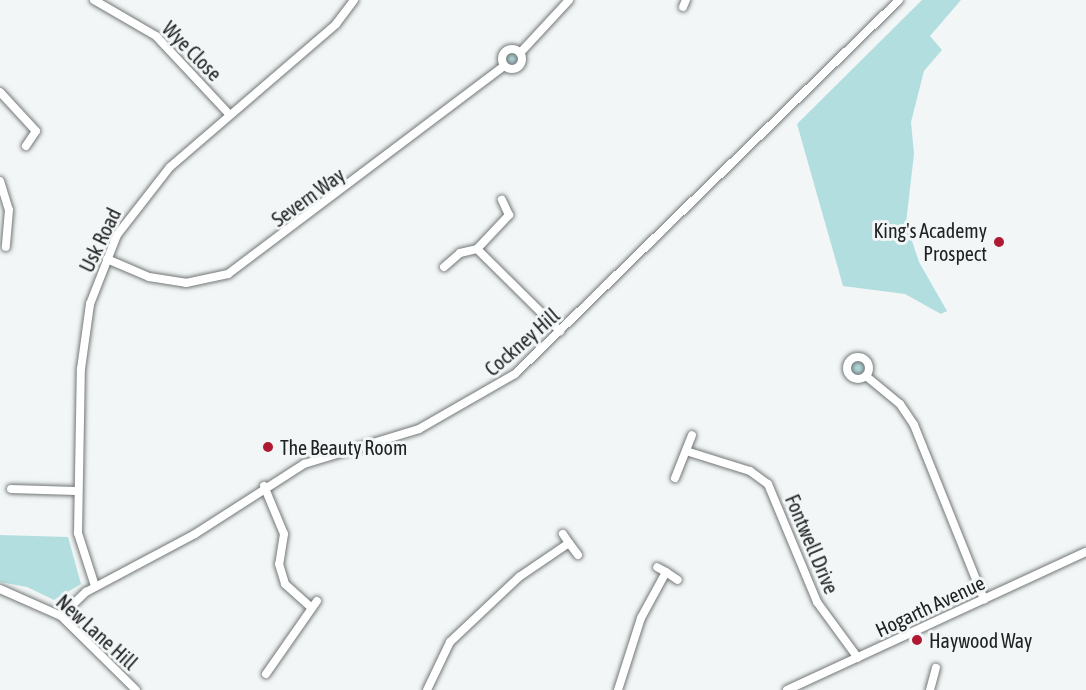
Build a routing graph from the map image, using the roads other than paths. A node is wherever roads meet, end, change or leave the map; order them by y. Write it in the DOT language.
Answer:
graph roads {
  1 [pos="94,0"];
  2 [pos="354,0"];
  3 [pos="570,0"];
  4 [pos="899,0"];
  5 [pos="520,53"];
  6 [pos="504,66"];
  7 [pos="0,92"];
  8 [pos="229,114"];
  9 [pos="26,146"];
  10 [pos="0,181"];
  11 [pos="502,200"];
  12 [pos="6,247"];
  13 [pos="477,249"];
  14 [pos="107,259"];
  15 [pos="444,267"];
  16 [pos="560,331"];
  17 [pos="866,376"];
  18 [pos="692,435"];
  19 [pos="686,451"];
  20 [pos="675,478"];
  21 [pos="264,486"];
  22 [pos="10,489"];
  23 [pos="76,491"];
  24 [pos="563,534"];
  25 [pos="569,543"];
  26 [pos="1086,552"];
  27 [pos="578,555"];
  28 [pos="657,567"];
  29 [pos="666,572"];
  30 [pos="678,580"];
  31 [pos="95,586"];
  32 [pos="0,589"];
  33 [pos="984,599"];
  34 [pos="61,616"];
  35 [pos="858,658"];
  36 [pos="936,668"];
  37 [pos="266,674"];
  38 [pos="136,690"];
  39 [pos="427,690"];
  40 [pos="618,690"];
  41 [pos="788,690"];
  42 [pos="930,690"];
  1 -- 8 [label="street, Wye Close"];
  2 -- 8 [label="street, Usk Road"];
  3 -- 5 [label="street, Severn Way"];
  4 -- 16 [label="street, Cockney Hill"];
  5 -- 6 [label="street, Severn Way"];
  5 -- 6 [label="street, Severn Way"];
  6 -- 14 [label="street, Severn Way"];
  7 -- 9 [label="street"];
  8 -- 14 [label="street, Usk Road"];
  10 -- 12 [label="street"];
  11 -- 13 [label="street"];
  13 -- 15 [label="street"];
  13 -- 16 [label="street"];
  14 -- 23 [label="street, Usk Road"];
  16 -- 21 [label="street, Cockney Hill"];
  17 -- 33 [label="street"];
  18 -- 19 [label="street"];
  19 -- 20 [label="street"];
  19 -- 35 [label="street, Fontwell Drive"];
  21 -- 31 [label="street, Cockney Hill"];
  21 -- 37 [label="street"];
  22 -- 23 [label="street"];
  23 -- 31 [label="street, Usk Road"];
  24 -- 25 [label="street"];
  25 -- 27 [label="street"];
  25 -- 39 [label="street"];
  26 -- 33 [label="street, Hogarth Avenue"];
  28 -- 29 [label="street"];
  29 -- 30 [label="street"];
  29 -- 40 [label="street"];
  31 -- 34 [label="street, Cockney Hill"];
  32 -- 34 [label="street, New Lane Hill"];
  33 -- 35 [label="street, Hogarth Avenue"];
  34 -- 38 [label="street, New Lane Hill"];
  35 -- 41 [label="street, Hogarth Avenue"];
  36 -- 42 [label="street"];
}
